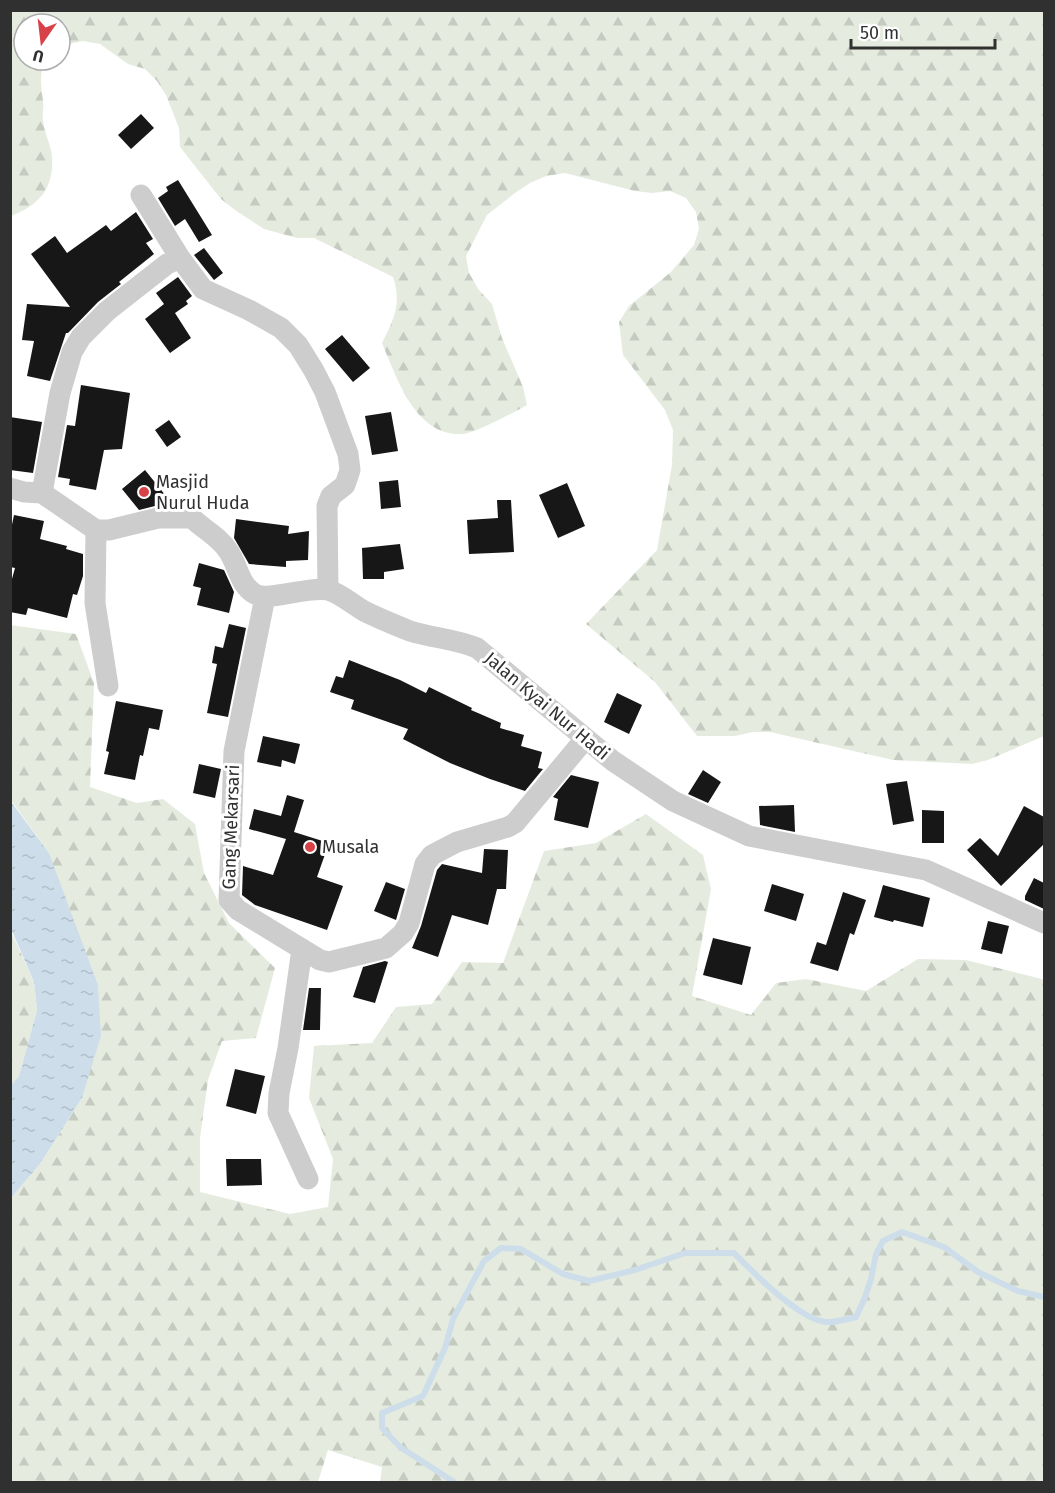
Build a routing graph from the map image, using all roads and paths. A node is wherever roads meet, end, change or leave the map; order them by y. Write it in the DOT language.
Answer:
graph roads {
  1 [pos="141,195"];
  2 [pos="180,258"];
  3 [pos="10,488"];
  4 [pos="42,493"];
  5 [pos="96,530"];
  6 [pos="328,591"];
  7 [pos="265,597"];
  8 [pos="108,686"];
  9 [pos="585,738"];
  10 [pos="1044,922"];
  11 [pos="302,949"];
  12 [pos="308,1179"];
  1 -- 2 [label="street"];
  2 -- 4 [label="street"];
  2 -- 6 [label="street"];
  3 -- 4 [label="street"];
  4 -- 5 [label="street"];
  5 -- 7 [label="street"];
  5 -- 8 [label="street"];
  6 -- 7 [label="street, Jalan Kyai Nur Hadi"];
  6 -- 9 [label="street, Jalan Kyai Nur Hadi"];
  7 -- 11 [label="street, Gang Mekarsari"];
  9 -- 10 [label="street, Jalan Kyai Nur Hadi"];
  9 -- 11 [label="street, Gang Mekarsari"];
  11 -- 12 [label="street"];
}
